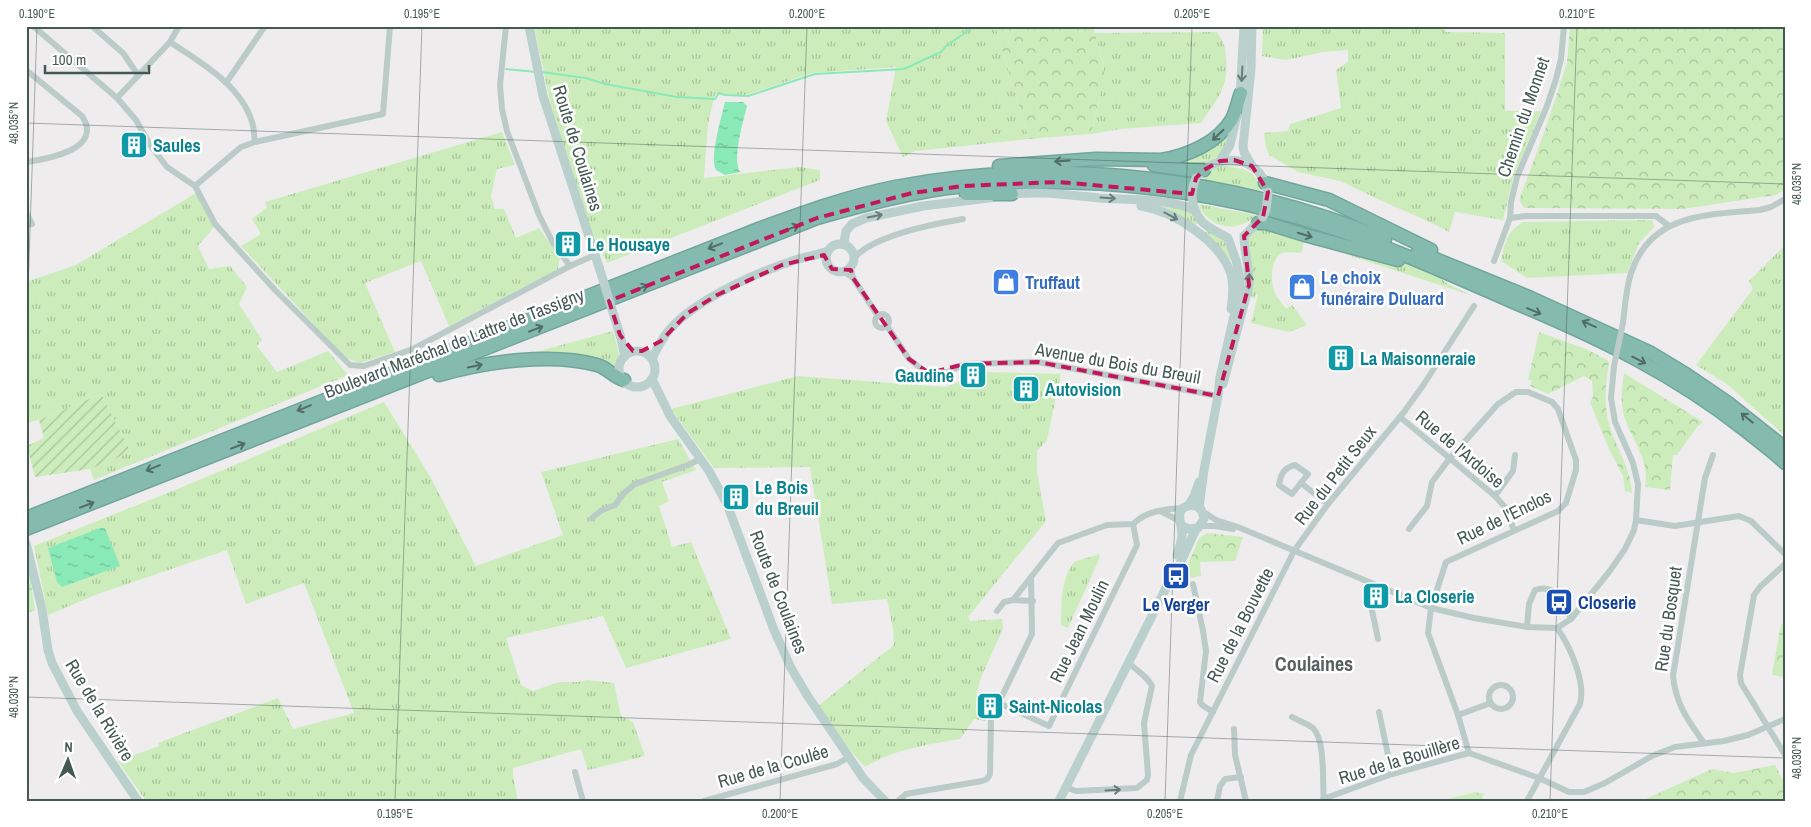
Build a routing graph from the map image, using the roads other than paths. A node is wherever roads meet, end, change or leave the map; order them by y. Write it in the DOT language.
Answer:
graph roads {
  1 [pos="33,26"];
  2 [pos="92,26"];
  3 [pos="179,26"];
  4 [pos="265,26"];
  5 [pos="390,26"];
  6 [pos="506,26"];
  7 [pos="529,26"];
  8 [pos="1244,26"];
  9 [pos="1252,26"];
  10 [pos="1564,26"];
  11 [pos="170,42"];
  12 [pos="26,70"];
  13 [pos="138,75"];
  14 [pos="226,83"];
  15 [pos="1241,92"];
  16 [pos="117,98"];
  17 [pos="255,142"];
  18 [pos="1109,159"];
  19 [pos="1220,161"];
  20 [pos="26,162"];
  21 [pos="1252,166"];
  22 [pos="1200,174"];
  23 [pos="195,186"];
  24 [pos="1266,188"];
  25 [pos="895,192"];
  26 [pos="1012,194"];
  27 [pos="1785,199"];
  28 [pos="1126,200"];
  29 [pos="1194,206"];
  30 [pos="26,212"];
  31 [pos="1510,218"];
  32 [pos="963,219"];
  33 [pos="1257,223"];
  34 [pos="26,226"];
  35 [pos="1668,226"];
  36 [pos="1222,234"];
  37 [pos="852,248"];
  38 [pos="828,251"];
  39 [pos="595,255"];
  40 [pos="816,255"];
  41 [pos="1494,261"];
  42 [pos="827,262"];
  43 [pos="849,265"];
  44 [pos="570,266"];
  45 [pos="1441,271"];
  46 [pos="1466,271"];
  47 [pos="1474,306"];
  48 [pos="878,316"];
  49 [pos="886,326"];
  50 [pos="661,341"];
  51 [pos="633,353"];
  52 [pos="1225,354"];
  53 [pos="652,359"];
  54 [pos="652,379"];
  55 [pos="624,380"];
  56 [pos="644,385"];
  57 [pos="1218,396"];
  58 [pos="328,411"];
  59 [pos="668,411"];
  60 [pos="1400,417"];
  61 [pos="1785,448"];
  62 [pos="1515,455"];
  63 [pos="1713,455"];
  64 [pos="1450,458"];
  65 [pos="700,459"];
  66 [pos="1785,463"];
  67 [pos="1204,470"];
  68 [pos="1301,483"];
  69 [pos="1494,496"];
  70 [pos="1328,504"];
  71 [pos="1186,507"];
  72 [pos="1201,510"];
  73 [pos="1160,511"];
  74 [pos="35,518"];
  75 [pos="592,518"];
  76 [pos="1636,520"];
  77 [pos="1698,522"];
  78 [pos="1181,523"];
  79 [pos="1133,524"];
  80 [pos="1198,528"];
  81 [pos="26,529"];
  82 [pos="1409,529"];
  83 [pos="1514,530"];
  84 [pos="1249,531"];
  85 [pos="26,543"];
  86 [pos="1294,551"];
  87 [pos="1785,554"];
  88 [pos="1785,564"];
  89 [pos="1031,577"];
  90 [pos="1369,582"];
  91 [pos="1193,584"];
  92 [pos="1167,586"];
  93 [pos="1013,600"];
  94 [pos="1033,601"];
  95 [pos="1431,608"];
  96 [pos="997,611"];
  97 [pos="1571,619"];
  98 [pos="1527,627"];
  99 [pos="1557,628"];
  100 [pos="1378,639"];
  101 [pos="1129,663"];
  102 [pos="1491,702"];
  103 [pos="999,703"];
  104 [pos="1213,712"];
  105 [pos="1379,712"];
  106 [pos="1458,715"];
  107 [pos="1292,717"];
  108 [pos="1785,719"];
  109 [pos="1768,728"];
  110 [pos="1234,729"];
  111 [pos="1704,743"];
  112 [pos="1470,753"];
  113 [pos="1785,756"];
  114 [pos="849,758"];
  115 [pos="575,772"];
  116 [pos="1392,774"];
  117 [pos="1241,777"];
  118 [pos="1539,778"];
  119 [pos="1066,787"];
  120 [pos="1323,800"];
  121 [pos="138,801"];
  122 [pos="583,801"];
  123 [pos="704,801"];
  124 [pos="885,801"];
  125 [pos="898,801"];
  126 [pos="1059,801"];
  127 [pos="1180,801"];
  128 [pos="1217,801"];
  129 [pos="1246,801"];
  130 [pos="1527,801"];
  1 -- 16 [label="street"];
  2 -- 13 [label="street"];
  3 -- 11 [label="street"];
  4 -- 14 [label="street"];
  5 -- 17 [label="street"];
  6 -- 44 [label="street"];
  7 -- 39 [label="main road, Route de Coulaines"];
  8 -- 15 [label="main road, one-way"];
  9 -- 21 [label="main road"];
  10 -- 31 [label="street, Chemin du Monnet"];
  11 -- 13 [label="street"];
  11 -- 14 [label="street"];
  12 -- 20 [label="street"];
  13 -- 16 [label="street"];
  14 -- 17 [label="street"];
  15 -- 18 [label="highway, one-way"];
  15 -- 19 [label="main road"];
  16 -- 23 [label="street"];
  17 -- 23 [label="street"];
  18 -- 22 [label="highway"];
  18 -- 25 [label="highway, one-way"];
  19 -- 21 [label="main road"];
  19 -- 22 [label="main road"];
  21 -- 24 [label="main road"];
  22 -- 29 [label="main road, bridge"];
  23 -- 44 [label="street"];
  24 -- 33 [label="main road, bridge"];
  24 -- 46 [label="highway"];
  25 -- 26 [label="highway"];
  25 -- 45 [label="highway"];
  25 -- 46 [label="highway"];
  58 -- 25 [label="highway, Boulevard Maréchal de Lattre de Tassigny, one-way"];
  25 -- 74 [label="highway, Boulevard Maréchal de Lattre de Tassigny, one-way"];
  26 -- 28 [label="main road, one-way"];
  37 -- 26 [label="main road, one-way"];
  27 -- 35 [label="street"];
  28 -- 29 [label="main road"];
  28 -- 52 [label="main road, one-way"];
  29 -- 36 [label="main road"];
  30 -- 34 [label="street"];
  31 -- 35 [label="street"];
  31 -- 41 [label="street, Chemin du Monnet"];
  32 -- 37 [label="street"];
  33 -- 36 [label="main road"];
  33 -- 45 [label="highway, one-way"];
  57 -- 33 [label="main road, one-way"];
  35 -- 76 [label="street, bridge"];
  36 -- 52 [label="main road"];
  37 -- 38 [label="main road"];
  37 -- 43 [label="main road"];
  38 -- 40 [label="main road"];
  38 -- 42 [label="main road"];
  39 -- 44 [label="street"];
  39 -- 51 [label="main road, Route de Coulaines, bridge"];
  40 -- 42 [label="main road"];
  40 -- 50 [label="main road"];
  42 -- 43 [label="main road"];
  43 -- 48 [label="street"];
  45 -- 66 [label="highway, one-way"];
  61 -- 46 [label="highway, one-way"];
  47 -- 60 [label="street, Rue du Petit Seux"];
  48 -- 49 [label="street"];
  48 -- 49 [label="street"];
  49 -- 57 [label="street, Avenue du Bois du Breuil"];
  50 -- 51 [label="main road"];
  50 -- 53 [label="main road"];
  51 -- 53 [label="main road, Route de Coulaines"];
  51 -- 55 [label="main road"];
  52 -- 57 [label="main road"];
  53 -- 54 [label="main road, Route de Coulaines"];
  54 -- 56 [label="main road"];
  54 -- 59 [label="main road, Route de Coulaines"];
  55 -- 56 [label="main road"];
  58 -- 55 [label="highway, one-way"];
  56 -- 59 [label="main road, Route de Coulaines"];
  57 -- 67 [label="main road"];
  74 -- 58 [label="highway, Boulevard Maréchal de Lattre de Tassigny, one-way"];
  59 -- 65 [label="main road, Route de Coulaines"];
  60 -- 64 [label="street, Rue de l'Ardoise"];
  60 -- 70 [label="street, Rue du Petit Seux"];
  62 -- 69 [label="street"];
  63 -- 77 [label="street, Rue du Bosquet"];
  64 -- 69 [label="street, Rue de l'Ardoise"];
  64 -- 82 [label="street"];
  64 -- 83 [label="street, Rue de l'Enclos"];
  65 -- 75 [label="street"];
  65 -- 114 [label="main road, Route de Coulaines"];
  67 -- 71 [label="main road"];
  67 -- 72 [label="main road"];
  68 -- 68 [label="street"];
  68 -- 70 [label="street"];
  69 -- 83 [label="street, Rue de l'Ardoise"];
  70 -- 86 [label="street, Rue du Petit Seux"];
  71 -- 72 [label="main road"];
  71 -- 73 [label="street"];
  71 -- 78 [label="main road"];
  72 -- 80 [label="main road"];
  72 -- 84 [label="street"];
  73 -- 78 [label="street"];
  73 -- 79 [label="street"];
  74 -- 81 [label="highway, Boulevard Maréchal de Lattre de Tassigny"];
  76 -- 77 [label="street"];
  76 -- 97 [label="street"];
  77 -- 87 [label="street"];
  77 -- 111 [label="street, Rue du Bosquet"];
  78 -- 80 [label="main road"];
  78 -- 92 [label="main road"];
  79 -- 89 [label="street"];
  79 -- 103 [label="street, Rue Jean Moulin"];
  80 -- 84 [label="street"];
  80 -- 92 [label="main road"];
  83 -- 95 [label="street, Rue de l'Enclos"];
  84 -- 86 [label="street"];
  85 -- 121 [label="main road, Rue de la Rivière"];
  86 -- 90 [label="street"];
  86 -- 104 [label="street, Rue de la Bouvette"];
  88 -- 109 [label="street"];
  89 -- 93 [label="street"];
  89 -- 94 [label="street"];
  90 -- 95 [label="street"];
  90 -- 100 [label="street"];
  91 -- 104 [label="street"];
  92 -- 101 [label="main road"];
  93 -- 94 [label="street"];
  93 -- 96 [label="street"];
  94 -- 103 [label="street"];
  95 -- 98 [label="street"];
  95 -- 106 [label="street, Rue de l'Enclos"];
  97 -- 98 [label="street"];
  97 -- 99 [label="street"];
  98 -- 99 [label="street"];
  99 -- 118 [label="street"];
  101 -- 119 [label="main road"];
  119 -- 101 [label="street, one-way"];
  102 -- 106 [label="street"];
  103 -- 125 [label="street"];
  104 -- 127 [label="street, Rue de la Bouvette"];
  105 -- 116 [label="street"];
  106 -- 112 [label="street, Rue de l'Enclos"];
  107 -- 120 [label="street"];
  108 -- 109 [label="street, Rue de la Bouillère"];
  109 -- 111 [label="street, Rue de la Bouillère"];
  109 -- 113 [label="street"];
  110 -- 117 [label="street"];
  111 -- 118 [label="street, Rue de la Bouillère"];
  112 -- 116 [label="street, Rue de la Bouillère"];
  112 -- 118 [label="street, Rue de la Bouillère"];
  114 -- 123 [label="street, Rue de la Coulée"];
  114 -- 124 [label="main road, Route de Coulaines"];
  115 -- 122 [label="street"];
  116 -- 120 [label="street, Rue de la Bouillère"];
  117 -- 128 [label="street"];
  117 -- 129 [label="street"];
  118 -- 130 [label="street"];
  119 -- 126 [label="main road"];
}
